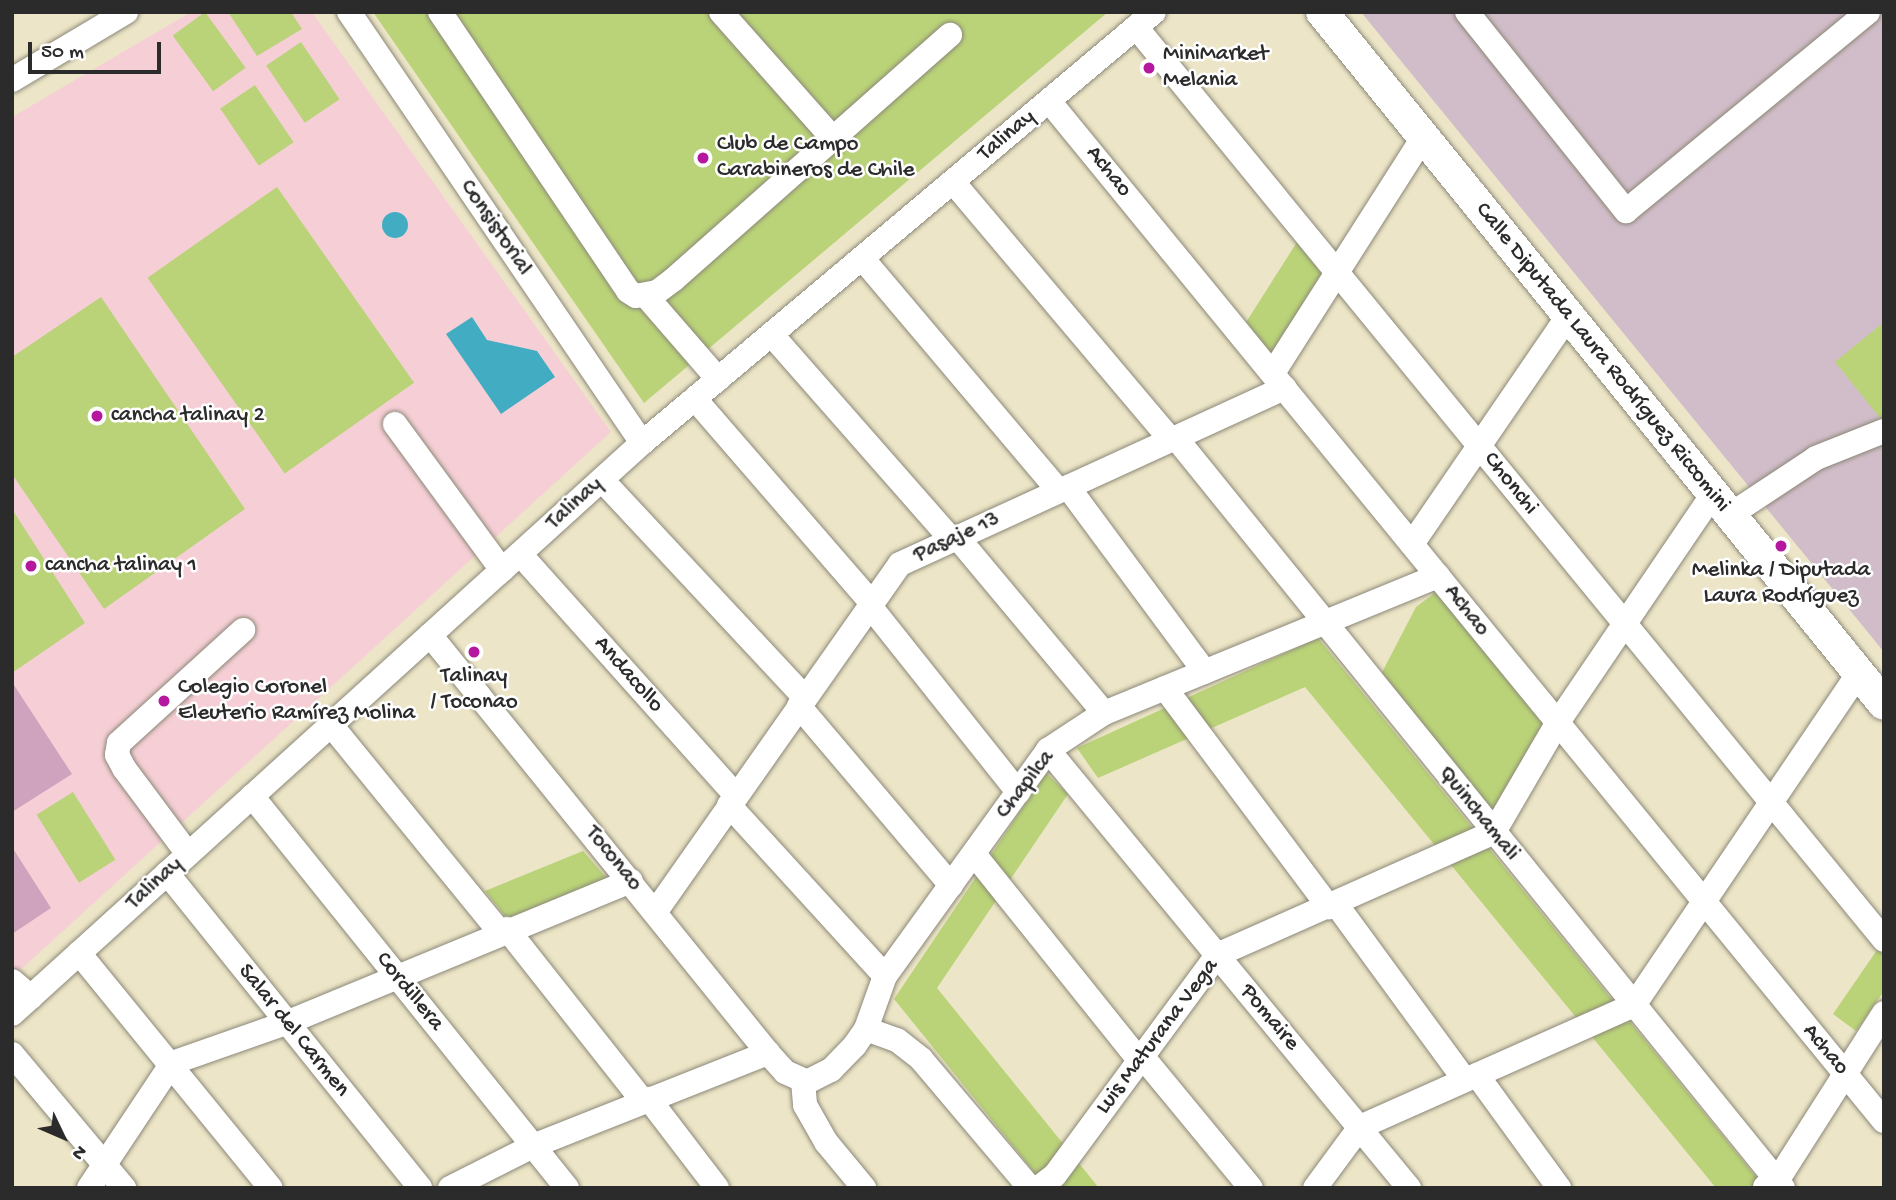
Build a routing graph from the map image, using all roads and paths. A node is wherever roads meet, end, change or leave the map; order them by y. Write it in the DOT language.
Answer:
graph roads {
  1 [pos="126,12"];
  2 [pos="349,12"];
  3 [pos="721,12"];
  4 [pos="1322,12"];
  5 [pos="1467,12"];
  6 [pos="1868,12"];
  7 [pos="444,14"];
  8 [pos="1145,20"];
  9 [pos="950,34"];
  10 [pos="12,80"];
  11 [pos="1049,100"];
  12 [pos="1422,139"];
  13 [pos="835,141"];
  14 [pos="953,182"];
  15 [pos="862,258"];
  16 [pos="1335,270"];
  17 [pos="646,296"];
  18 [pos="1568,316"];
  19 [pos="771,334"];
  20 [pos="718,380"];
  21 [pos="1279,381"];
  22 [pos="695,398"];
  23 [pos="395,424"];
  24 [pos="1173,439"];
  25 [pos="1879,440"];
  26 [pos="642,443"];
  27 [pos="1480,447"];
  28 [pos="602,480"];
  29 [pos="1063,489"];
  30 [pos="1722,505"];
  31 [pos="954,538"];
  32 [pos="1412,544"];
  33 [pos="511,562"];
  34 [pos="1438,576"];
  35 [pos="871,605"];
  36 [pos="1624,623"];
  37 [pos="1323,624"];
  38 [pos="243,630"];
  39 [pos="430,635"];
  40 [pos="1205,672"];
  41 [pos="1859,673"];
  42 [pos="1166,688"];
  43 [pos="802,702"];
  44 [pos="1884,704"];
  45 [pos="1104,713"];
  46 [pos="1558,722"];
  47 [pos="331,725"];
  48 [pos="1048,750"];
  49 [pos="1018,792"];
  50 [pos="252,796"];
  51 [pos="733,801"];
  52 [pos="1770,803"];
  53 [pos="1494,832"];
  54 [pos="188,854"];
  55 [pos="974,854"];
  56 [pos="167,873"];
  57 [pos="631,881"];
  58 [pos="951,885"];
  59 [pos="1703,902"];
  60 [pos="1333,906"];
  61 [pos="656,911"];
  62 [pos="504,930"];
  63 [pos="1884,940"];
  64 [pos="79,953"];
  65 [pos="1217,955"];
  66 [pos="396,976"];
  67 [pos="885,976"];
  68 [pos="12,981"];
  69 [pos="31,997"];
  70 [pos="1634,1005"];
  71 [pos="12,1013"];
  72 [pos="1884,1013"];
  73 [pos="286,1023"];
  74 [pos="866,1029"];
  75 [pos="768,1053"];
  76 [pos="12,1054"];
  77 [pos="1140,1058"];
  78 [pos="172,1063"];
  79 [pos="1843,1071"];
  80 [pos="1471,1078"];
  81 [pos="800,1081"];
  82 [pos="646,1100"];
  83 [pos="1884,1121"];
  84 [pos="1360,1127"];
  85 [pos="533,1146"];
  86 [pos="105,1164"];
  87 [pos="1774,1186"];
  88 [pos="89,1188"];
  89 [pos="124,1188"];
  90 [pos="271,1188"];
  91 [pos="420,1188"];
  92 [pos="450,1188"];
  93 [pos="567,1188"];
  94 [pos="717,1188"];
  95 [pos="864,1188"];
  96 [pos="1030,1188"];
  97 [pos="1038,1188"];
  98 [pos="1251,1188"];
  99 [pos="1315,1188"];
  100 [pos="1409,1188"];
  101 [pos="1559,1188"];
  1 -- 10 [label="street"];
  2 -- 26 [label="street, Consistorial"];
  3 -- 13 [label="street"];
  4 -- 12 [label="main road, Calle Diputada Laura Rodríguez Riccomini"];
  5 -- 6 [label="street"];
  7 -- 17 [label="street"];
  8 -- 11 [label="street, Talinay"];
  8 -- 16 [label="street, Chonchi"];
  9 -- 13 [label="street"];
  11 -- 14 [label="street, Talinay"];
  11 -- 21 [label="street, Achao"];
  12 -- 16 [label="street"];
  12 -- 18 [label="main road, Calle Diputada Laura Rodríguez Riccomini"];
  13 -- 17 [label="street"];
  14 -- 15 [label="street, Talinay"];
  14 -- 24 [label="street, Quinchamali"];
  15 -- 19 [label="street, Talinay"];
  15 -- 29 [label="street"];
  16 -- 21 [label="street"];
  16 -- 27 [label="street, Chonchi"];
  17 -- 20 [label="street"];
  18 -- 27 [label="street"];
  18 -- 30 [label="main road, Calle Diputada Laura Rodríguez Riccomini"];
  19 -- 20 [label="street, Talinay"];
  19 -- 31 [label="street"];
  20 -- 22 [label="street, Talinay"];
  21 -- 24 [label="street, Pasaje 13"];
  21 -- 32 [label="street, Achao"];
  22 -- 26 [label="street, Talinay"];
  22 -- 35 [label="street"];
  23 -- 33 [label="street, Andacollo"];
  24 -- 29 [label="street, Pasaje 13"];
  24 -- 37 [label="street, Quinchamali"];
  25 -- 30 [label="street"];
  26 -- 28 [label="street, Talinay"];
  27 -- 32 [label="street"];
  27 -- 36 [label="street, Chonchi"];
  28 -- 33 [label="street, Talinay"];
  28 -- 43 [label="street"];
  29 -- 31 [label="street, Pasaje 13"];
  29 -- 40 [label="street"];
  30 -- 36 [label="street"];
  30 -- 41 [label="main road, Calle Diputada Laura Rodríguez Riccomini"];
  31 -- 35 [label="street, Pasaje 13"];
  31 -- 45 [label="street"];
  32 -- 34 [label="street, Achao"];
  33 -- 39 [label="street, Talinay"];
  33 -- 51 [label="street, Andacollo"];
  34 -- 37 [label="street, Chapilca"];
  34 -- 46 [label="street, Achao"];
  35 -- 43 [label="street, Pasaje 13"];
  35 -- 49 [label="street"];
  36 -- 46 [label="street"];
  36 -- 52 [label="street, Chonchi"];
  37 -- 40 [label="street, Chapilca"];
  37 -- 53 [label="street, Quinchamali"];
  38 -- 54 [label="street"];
  39 -- 47 [label="street, Talinay"];
  39 -- 57 [label="street, Toconao"];
  40 -- 42 [label="street, Chapilca"];
  41 -- 44 [label="main road, Calle Diputada Laura Rodríguez Riccomini"];
  41 -- 52 [label="street"];
  42 -- 45 [label="street, Chapilca"];
  42 -- 60 [label="street"];
  43 -- 51 [label="street, Pasaje 13"];
  43 -- 58 [label="street"];
  45 -- 48 [label="street, Chapilca"];
  46 -- 53 [label="street"];
  46 -- 59 [label="street, Achao"];
  47 -- 50 [label="street, Talinay"];
  47 -- 62 [label="street"];
  48 -- 49 [label="street, Chapilca"];
  48 -- 65 [label="street, Pomaire"];
  49 -- 55 [label="street, Chapilca"];
  50 -- 54 [label="street, Talinay"];
  50 -- 66 [label="street, Cordillera"];
  51 -- 61 [label="street, Pasaje 13"];
  51 -- 67 [label="street, Andacollo"];
  52 -- 59 [label="street"];
  52 -- 63 [label="street, Chonchi"];
  53 -- 60 [label="street, Luis Maturana Vega"];
  53 -- 70 [label="street, Quinchamali"];
  54 -- 56 [label="street, Talinay"];
  55 -- 58 [label="street, Chapilca"];
  55 -- 77 [label="street"];
  56 -- 64 [label="street, Talinay"];
  56 -- 73 [label="street, Salar del Carmen"];
  57 -- 61 [label="street, Toconao"];
  57 -- 62 [label="street"];
  58 -- 67 [label="street, Chapilca"];
  59 -- 70 [label="street"];
  59 -- 79 [label="street, Achao"];
  60 -- 65 [label="street, Luis Maturana Vega"];
  60 -- 80 [label="street"];
  61 -- 75 [label="street, Toconao"];
  62 -- 66 [label="street"];
  62 -- 82 [label="street"];
  64 -- 69 [label="street, Talinay"];
  64 -- 78 [label="street"];
  65 -- 77 [label="street, Luis Maturana Vega"];
  65 -- 84 [label="street, Pomaire"];
  66 -- 73 [label="street"];
  66 -- 85 [label="street, Cordillera"];
  67 -- 74 [label="street, Chapilca"];
  68 -- 69 [label="street"];
  69 -- 71 [label="street, Talinay"];
  70 -- 80 [label="street"];
  70 -- 87 [label="street, Quinchamali"];
  72 -- 79 [label="street"];
  73 -- 78 [label="street"];
  73 -- 91 [label="street, Salar del Carmen"];
  74 -- 81 [label="street, Chapilca"];
  74 -- 96 [label="street"];
  75 -- 81 [label="street, Toconao"];
  75 -- 82 [label="street"];
  76 -- 86 [label="street"];
  77 -- 97 [label="street, Luis Maturana Vega"];
  77 -- 98 [label="street"];
  78 -- 86 [label="street"];
  78 -- 90 [label="street"];
  79 -- 83 [label="street, Achao"];
  79 -- 87 [label="street"];
  80 -- 84 [label="street"];
  80 -- 101 [label="street"];
  81 -- 95 [label="street"];
  82 -- 85 [label="street"];
  82 -- 94 [label="street"];
  84 -- 99 [label="street"];
  84 -- 100 [label="street, Pomaire"];
  85 -- 92 [label="street"];
  85 -- 93 [label="street, Cordillera"];
  86 -- 88 [label="street"];
  86 -- 89 [label="street"];
}
